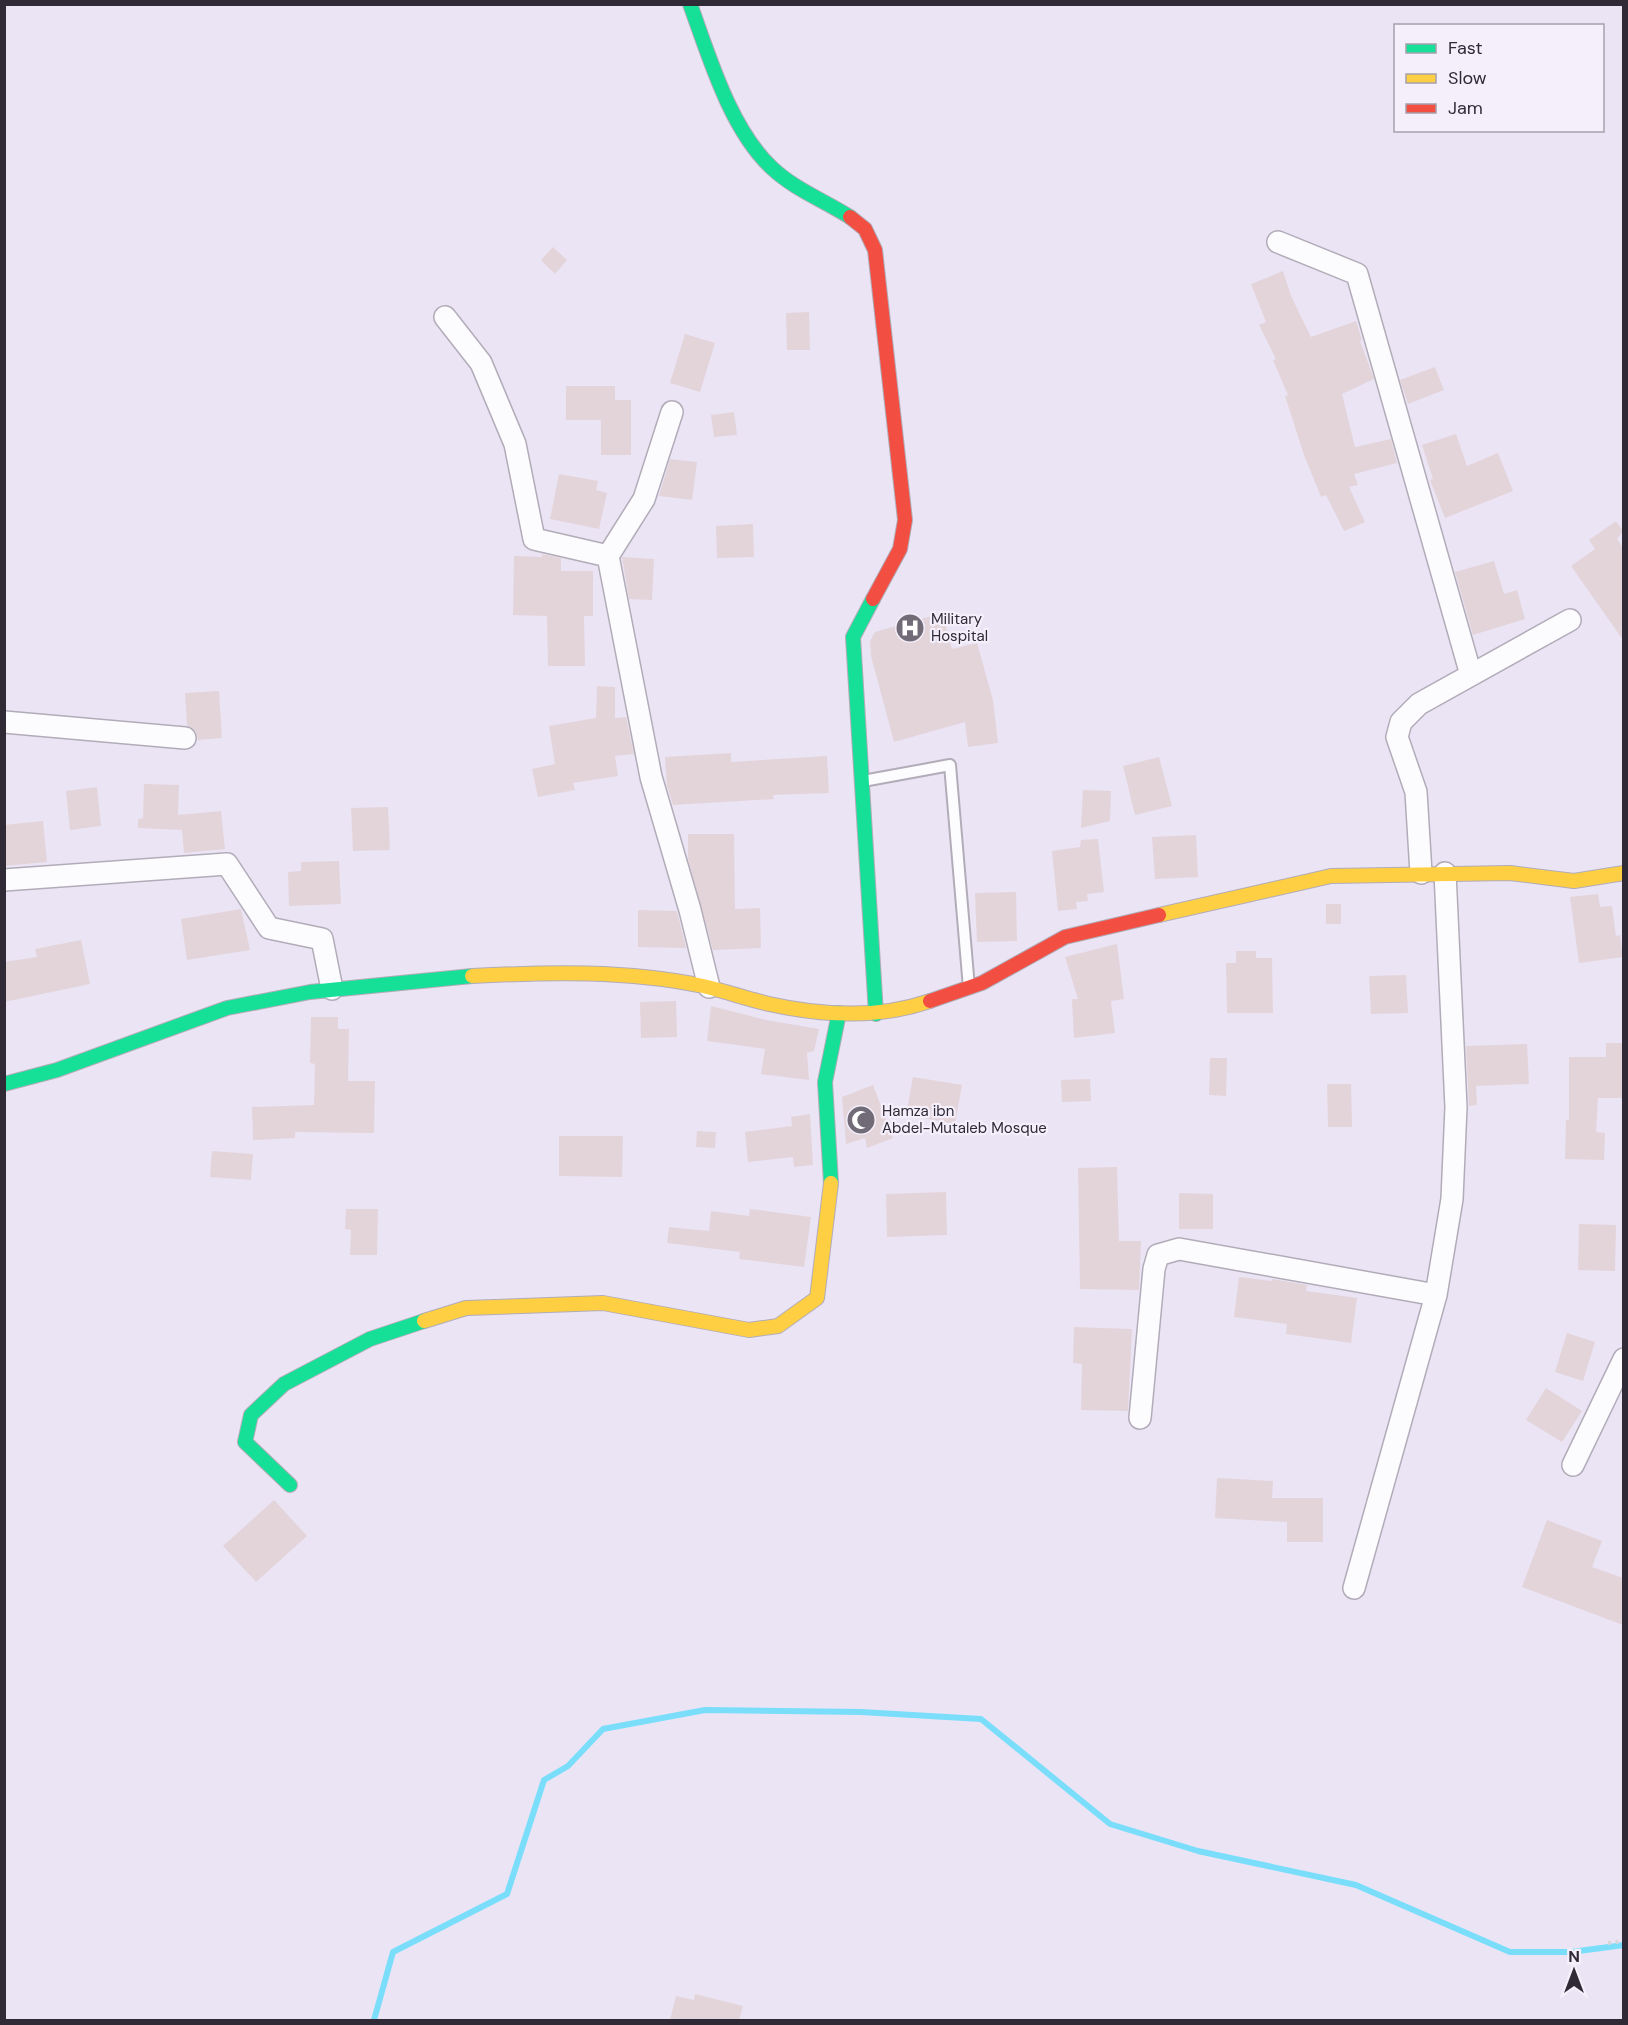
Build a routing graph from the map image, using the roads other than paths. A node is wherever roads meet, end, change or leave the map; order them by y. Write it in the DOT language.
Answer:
graph roads {
  1 [pos="690,4"];
  2 [pos="1278,242"];
  3 [pos="445,317"];
  4 [pos="672,412"];
  5 [pos="608,555"];
  6 [pos="1570,620"];
  7 [pos="1471,675"];
  8 [pos="4,722"];
  9 [pos="185,738"];
  10 [pos="862,781"];
  11 [pos="1421,873"];
  12 [pos="1445,873"];
  13 [pos="1623,873"];
  14 [pos="4,880"];
  15 [pos="709,987"];
  16 [pos="969,988"];
  17 [pos="332,989"];
  18 [pos="839,1013"];
  19 [pos="876,1014"];
  20 [pos="7,1077"];
  21 [pos="1436,1295"];
  22 [pos="1623,1359"];
  23 [pos="1140,1418"];
  24 [pos="1572,1465"];
  25 [pos="290,1485"];
  26 [pos="1354,1588"];
  1 -- 10 [label="street"];
  2 -- 7 [label="street"];
  3 -- 5 [label="street"];
  4 -- 5 [label="street"];
  5 -- 15 [label="street"];
  6 -- 7 [label="street"];
  7 -- 11 [label="street"];
  8 -- 9 [label="street"];
  10 -- 16 [label="lane"];
  10 -- 19 [label="street"];
  11 -- 12 [label="street"];
  11 -- 16 [label="street"];
  12 -- 13 [label="street"];
  12 -- 21 [label="street"];
  14 -- 17 [label="street"];
  15 -- 17 [label="street"];
  15 -- 18 [label="street"];
  16 -- 19 [label="street"];
  17 -- 20 [label="street"];
  18 -- 19 [label="street"];
  18 -- 25 [label="street"];
  21 -- 23 [label="street"];
  21 -- 26 [label="street"];
  22 -- 24 [label="street"];
}
